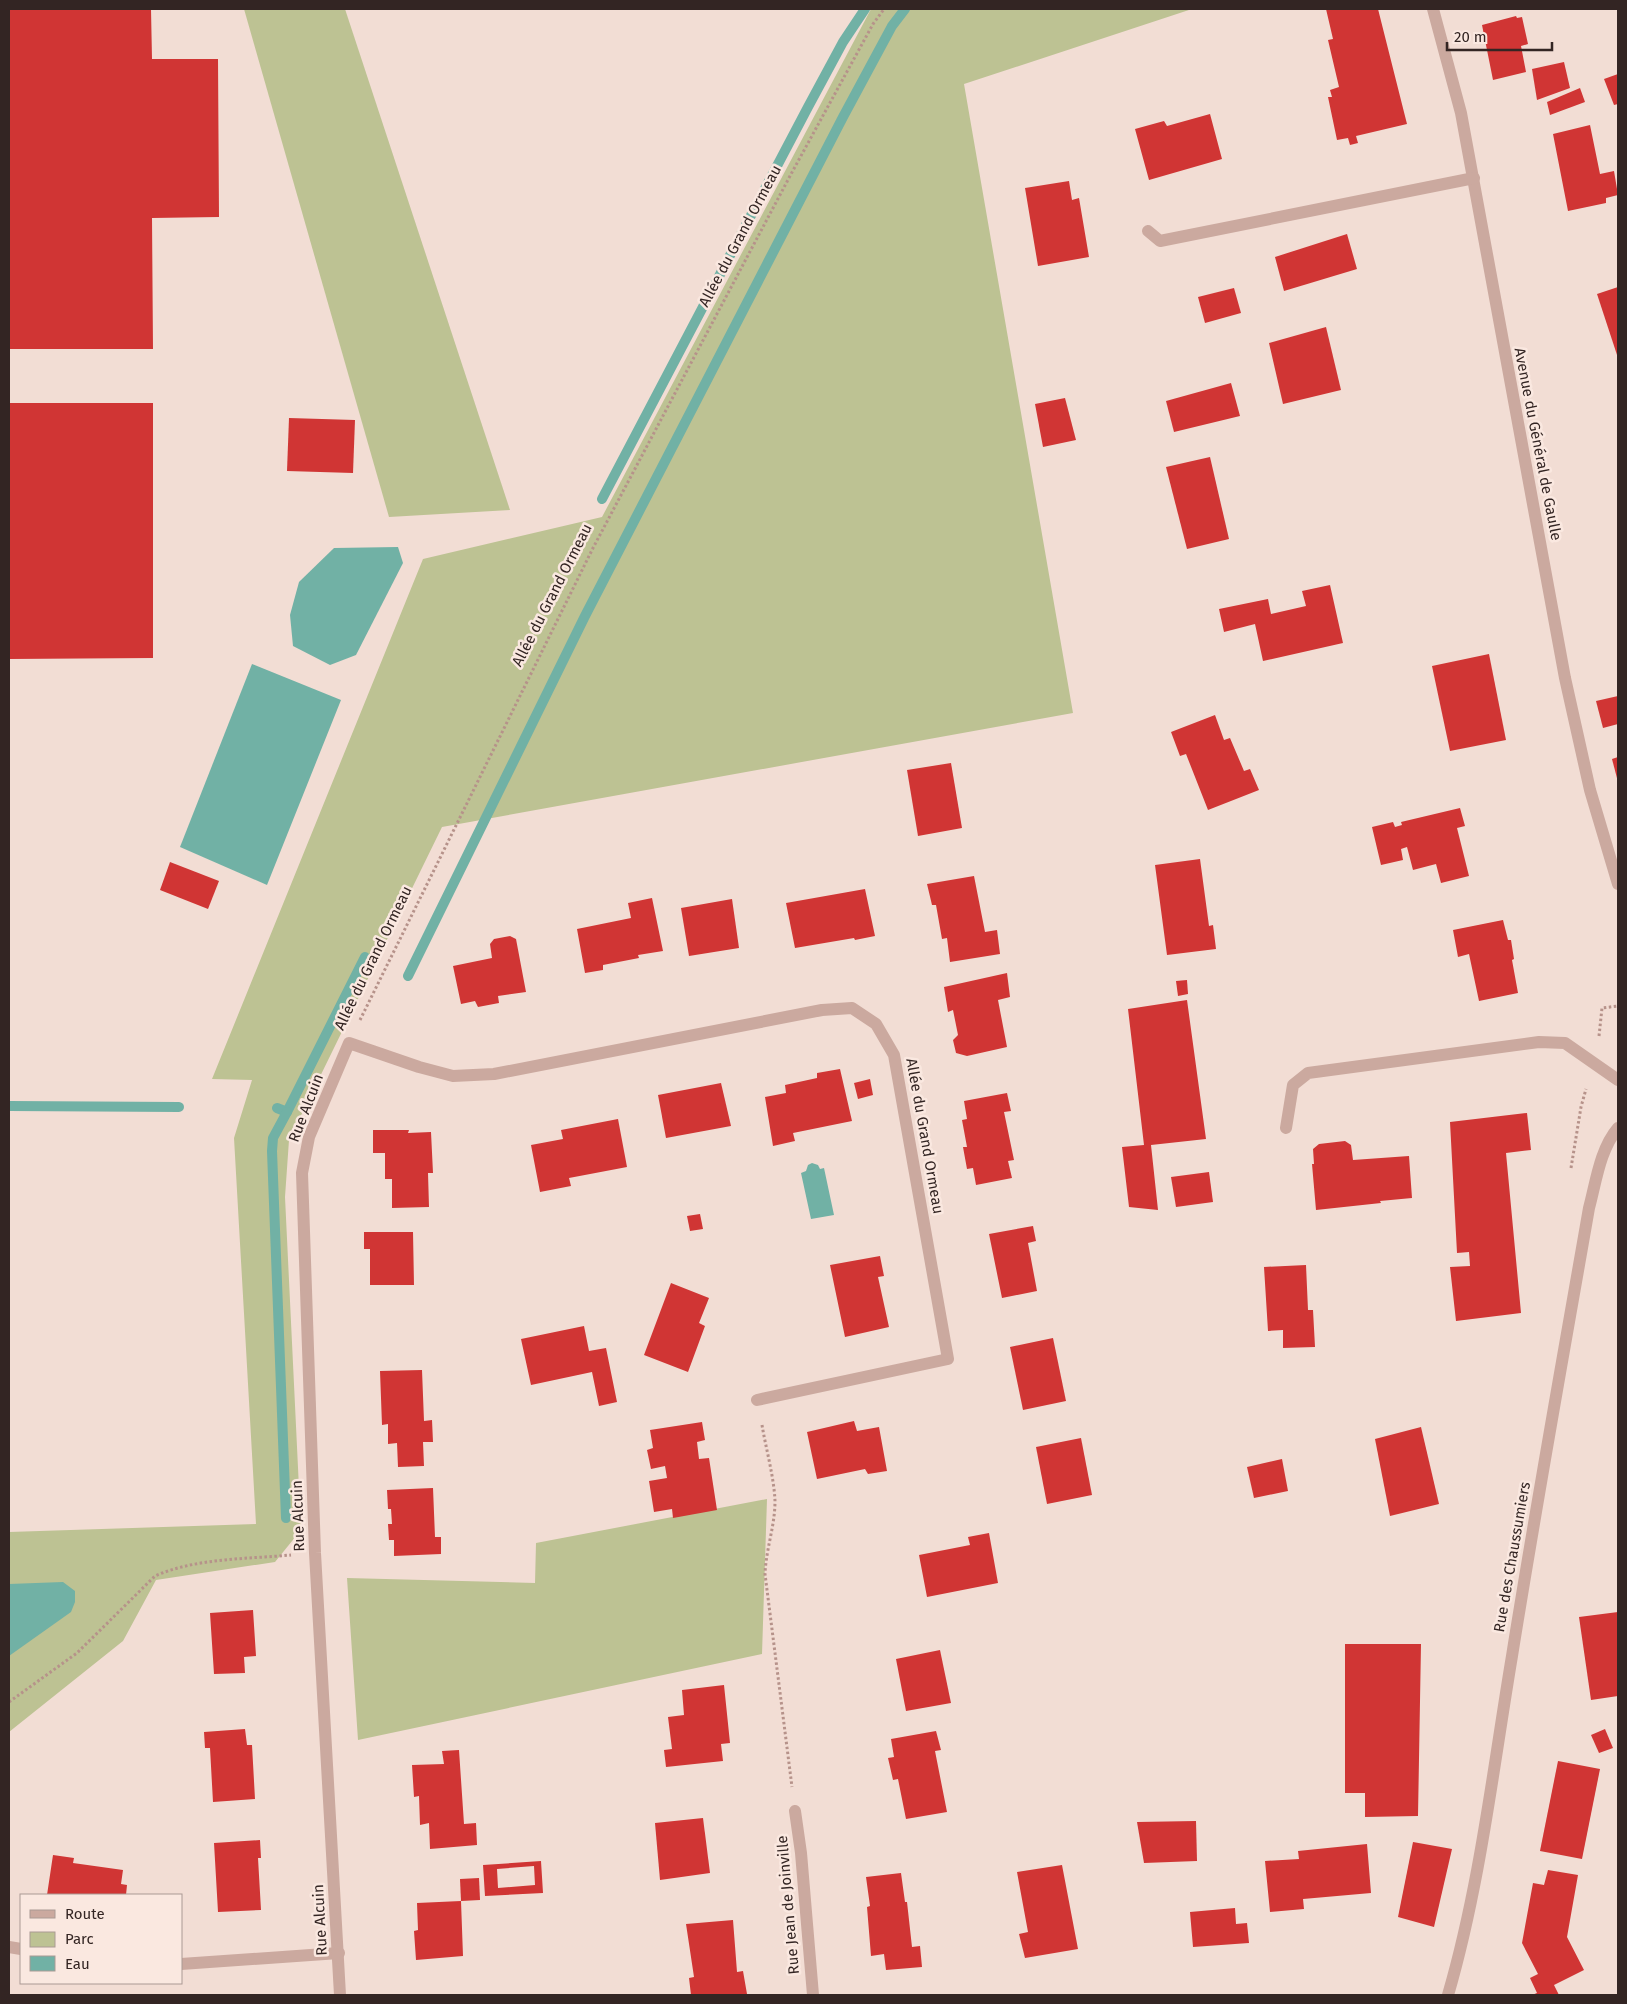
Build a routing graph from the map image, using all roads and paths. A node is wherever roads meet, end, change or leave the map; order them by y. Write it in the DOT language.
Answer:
graph roads {
  1 [pos="884,9"];
  2 [pos="1433,9"];
  3 [pos="1474,178"];
  4 [pos="1148,231"];
  5 [pos="1618,884"];
  6 [pos="1618,1006"];
  7 [pos="349,1043"];
  8 [pos="1594,1063"];
  9 [pos="1618,1080"];
  10 [pos="1286,1128"];
  11 [pos="1618,1128"];
  12 [pos="1570,1171"];
  13 [pos="757,1400"];
  14 [pos="315,1553"];
  15 [pos="9,1702"];
  16 [pos="796,1811"];
  17 [pos="339,1953"];
  18 [pos="182,1964"];
  19 [pos="340,1995"];
  20 [pos="813,1995"];
  21 [pos="1448,1995"];
  1 -- 7 [label="path, Allée du Grand Ormeau"];
  2 -- 3 [label="street, Avenue du Général de Gaulle"];
  3 -- 4 [label="street"];
  3 -- 5 [label="street, Avenue du Général de Gaulle"];
  6 -- 8 [label="path"];
  7 -- 13 [label="street, Allée du Grand Ormeau"];
  7 -- 14 [label="street, Rue Alcuin"];
  8 -- 9 [label="street"];
  8 -- 10 [label="street"];
  8 -- 12 [label="path"];
  11 -- 21 [label="street, Rue des Chaussumiers"];
  13 -- 16 [label="path"];
  14 -- 15 [label="path"];
  14 -- 17 [label="street, Rue Alcuin"];
  16 -- 20 [label="street, Rue Jean de Joinville"];
  17 -- 18 [label="street"];
  17 -- 19 [label="street, Rue Alcuin"];
}
